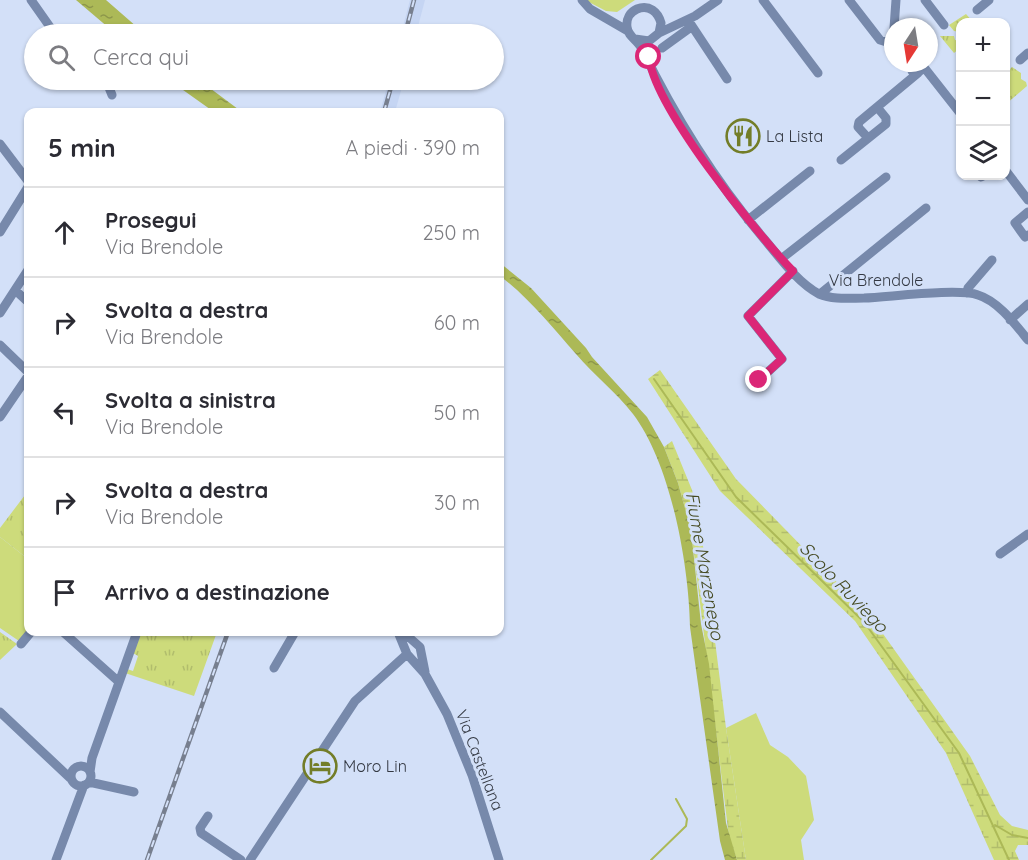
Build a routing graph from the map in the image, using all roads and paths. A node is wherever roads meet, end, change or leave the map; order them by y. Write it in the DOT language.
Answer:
graph roads {
  1 [pos="31,0"];
  2 [pos="582,0"];
  3 [pos="651,0"];
  4 [pos="718,0"];
  5 [pos="763,0"];
  6 [pos="849,0"];
  7 [pos="896,0"];
  8 [pos="925,0"];
  9 [pos="989,0"];
  10 [pos="637,7"];
  11 [pos="977,10"];
  12 [pos="657,14"];
  13 [pos="608,18"];
  14 [pos="895,18"];
  15 [pos="688,23"];
  16 [pos="47,24"];
  17 [pos="944,24"];
  18 [pos="628,31"];
  19 [pos="656,36"];
  20 [pos="635,39"];
  21 [pos="884,41"];
  22 [pos="662,48"];
  23 [pos="1028,53"];
  24 [pos="1020,60"];
  25 [pos="650,68"];
  26 [pos="909,72"];
  27 [pos="921,72"];
  28 [pos="818,73"];
  29 [pos="727,79"];
  30 [pos="110,90"];
  31 [pos="112,95"];
  32 [pos="877,107"];
  33 [pos="956,109"];
  34 [pos="868,138"];
  35 [pos="0,144"];
  36 [pos="841,160"];
  37 [pos="810,171"];
  38 [pos="24,176"];
  39 [pos="886,177"];
  40 [pos="1010,177"];
  41 [pos="24,193"];
  42 [pos="1028,200"];
  43 [pos="927,208"];
  44 [pos="1028,212"];
  45 [pos="748,220"];
  46 [pos="0,232"];
  47 [pos="1028,235"];
  48 [pos="781,259"];
  49 [pos="992,260"];
  50 [pos="793,271"];
  51 [pos="24,276"];
  52 [pos="15,290"];
  53 [pos="967,292"];
  54 [pos="820,294"];
  55 [pos="24,298"];
  56 [pos="1028,304"];
  57 [pos="0,313"];
  58 [pos="1010,320"];
  59 [pos="1028,340"];
  60 [pos="0,345"];
  61 [pos="24,370"];
  62 [pos="24,380"];
  63 [pos="759,380"];
  64 [pos="0,417"];
  65 [pos="1028,534"];
  66 [pos="1000,554"];
  67 [pos="28,636"];
  68 [pos="68,636"];
  69 [pos="136,636"];
  70 [pos="293,636"];
  71 [pos="400,636"];
  72 [pos="407,636"];
  73 [pos="21,644"];
  74 [pos="418,647"];
  75 [pos="408,654"];
  76 [pos="274,668"];
  77 [pos="425,674"];
  78 [pos="119,681"];
  79 [pos="0,712"];
  80 [pos="82,778"];
  81 [pos="134,792"];
  82 [pos="208,816"];
  83 [pos="56,860"];
  84 [pos="241,860"];
  85 [pos="250,860"];
  86 [pos="500,860"];
  1 -- 16 [label="street"];
  2 -- 13 [label="street"];
  3 -- 12 [label="street"];
  4 -- 15 [label="street"];
  5 -- 28 [label="street"];
  6 -- 21 [label="street"];
  7 -- 14 [label="street"];
  8 -- 17 [label="street"];
  9 -- 11 [label="street"];
  10 -- 12 [label="street"];
  10 -- 13 [label="street"];
  10 -- 18 [label="street"];
  12 -- 15 [label="street"];
  12 -- 19 [label="street"];
  13 -- 18 [label="street"];
  15 -- 19 [label="street"];
  15 -- 22 [label="street"];
  15 -- 29 [label="street"];
  18 -- 20 [label="street"];
  19 -- 20 [label="street"];
  19 -- 25 [label="street"];
  20 -- 25 [label="street, Via Brendole"];
  23 -- 24 [label="street"];
  25 -- 45 [label="street, Via Brendole"];
  26 -- 32 [label="street"];
  27 -- 33 [label="street"];
  30 -- 31 [label="street"];
  32 -- 34 [label="street"];
  32 -- 34 [label="street"];
  34 -- 36 [label="street"];
  35 -- 38 [label="street"];
  37 -- 45 [label="street"];
  39 -- 48 [label="street"];
  40 -- 42 [label="street"];
  41 -- 46 [label="street"];
  43 -- 54 [label="street"];
  44 -- 47 [label="street"];
  45 -- 48 [label="street, Via Brendole"];
  48 -- 50 [label="street, Via Brendole"];
  49 -- 53 [label="street"];
  50 -- 54 [label="street, Via Brendole"];
  50 -- 63 [label="street"];
  51 -- 52 [label="street"];
  52 -- 55 [label="street"];
  52 -- 57 [label="street"];
  53 -- 54 [label="street, Via Brendole"];
  53 -- 58 [label="street"];
  56 -- 58 [label="street"];
  58 -- 59 [label="street"];
  60 -- 61 [label="street"];
  62 -- 64 [label="street"];
  65 -- 66 [label="street"];
  67 -- 73 [label="street"];
  68 -- 78 [label="street"];
  69 -- 78 [label="street"];
  70 -- 76 [label="street"];
  71 -- 75 [label="street, Via Castellana"];
  72 -- 74 [label="street"];
  74 -- 75 [label="street"];
  74 -- 77 [label="street, Via Castellana"];
  75 -- 77 [label="street, Via Castellana"];
  75 -- 85 [label="street"];
  77 -- 86 [label="street, Via Castellana"];
  78 -- 80 [label="street"];
  79 -- 80 [label="street"];
  80 -- 81 [label="street"];
  80 -- 83 [label="street"];
  82 -- 84 [label="street"];
}
